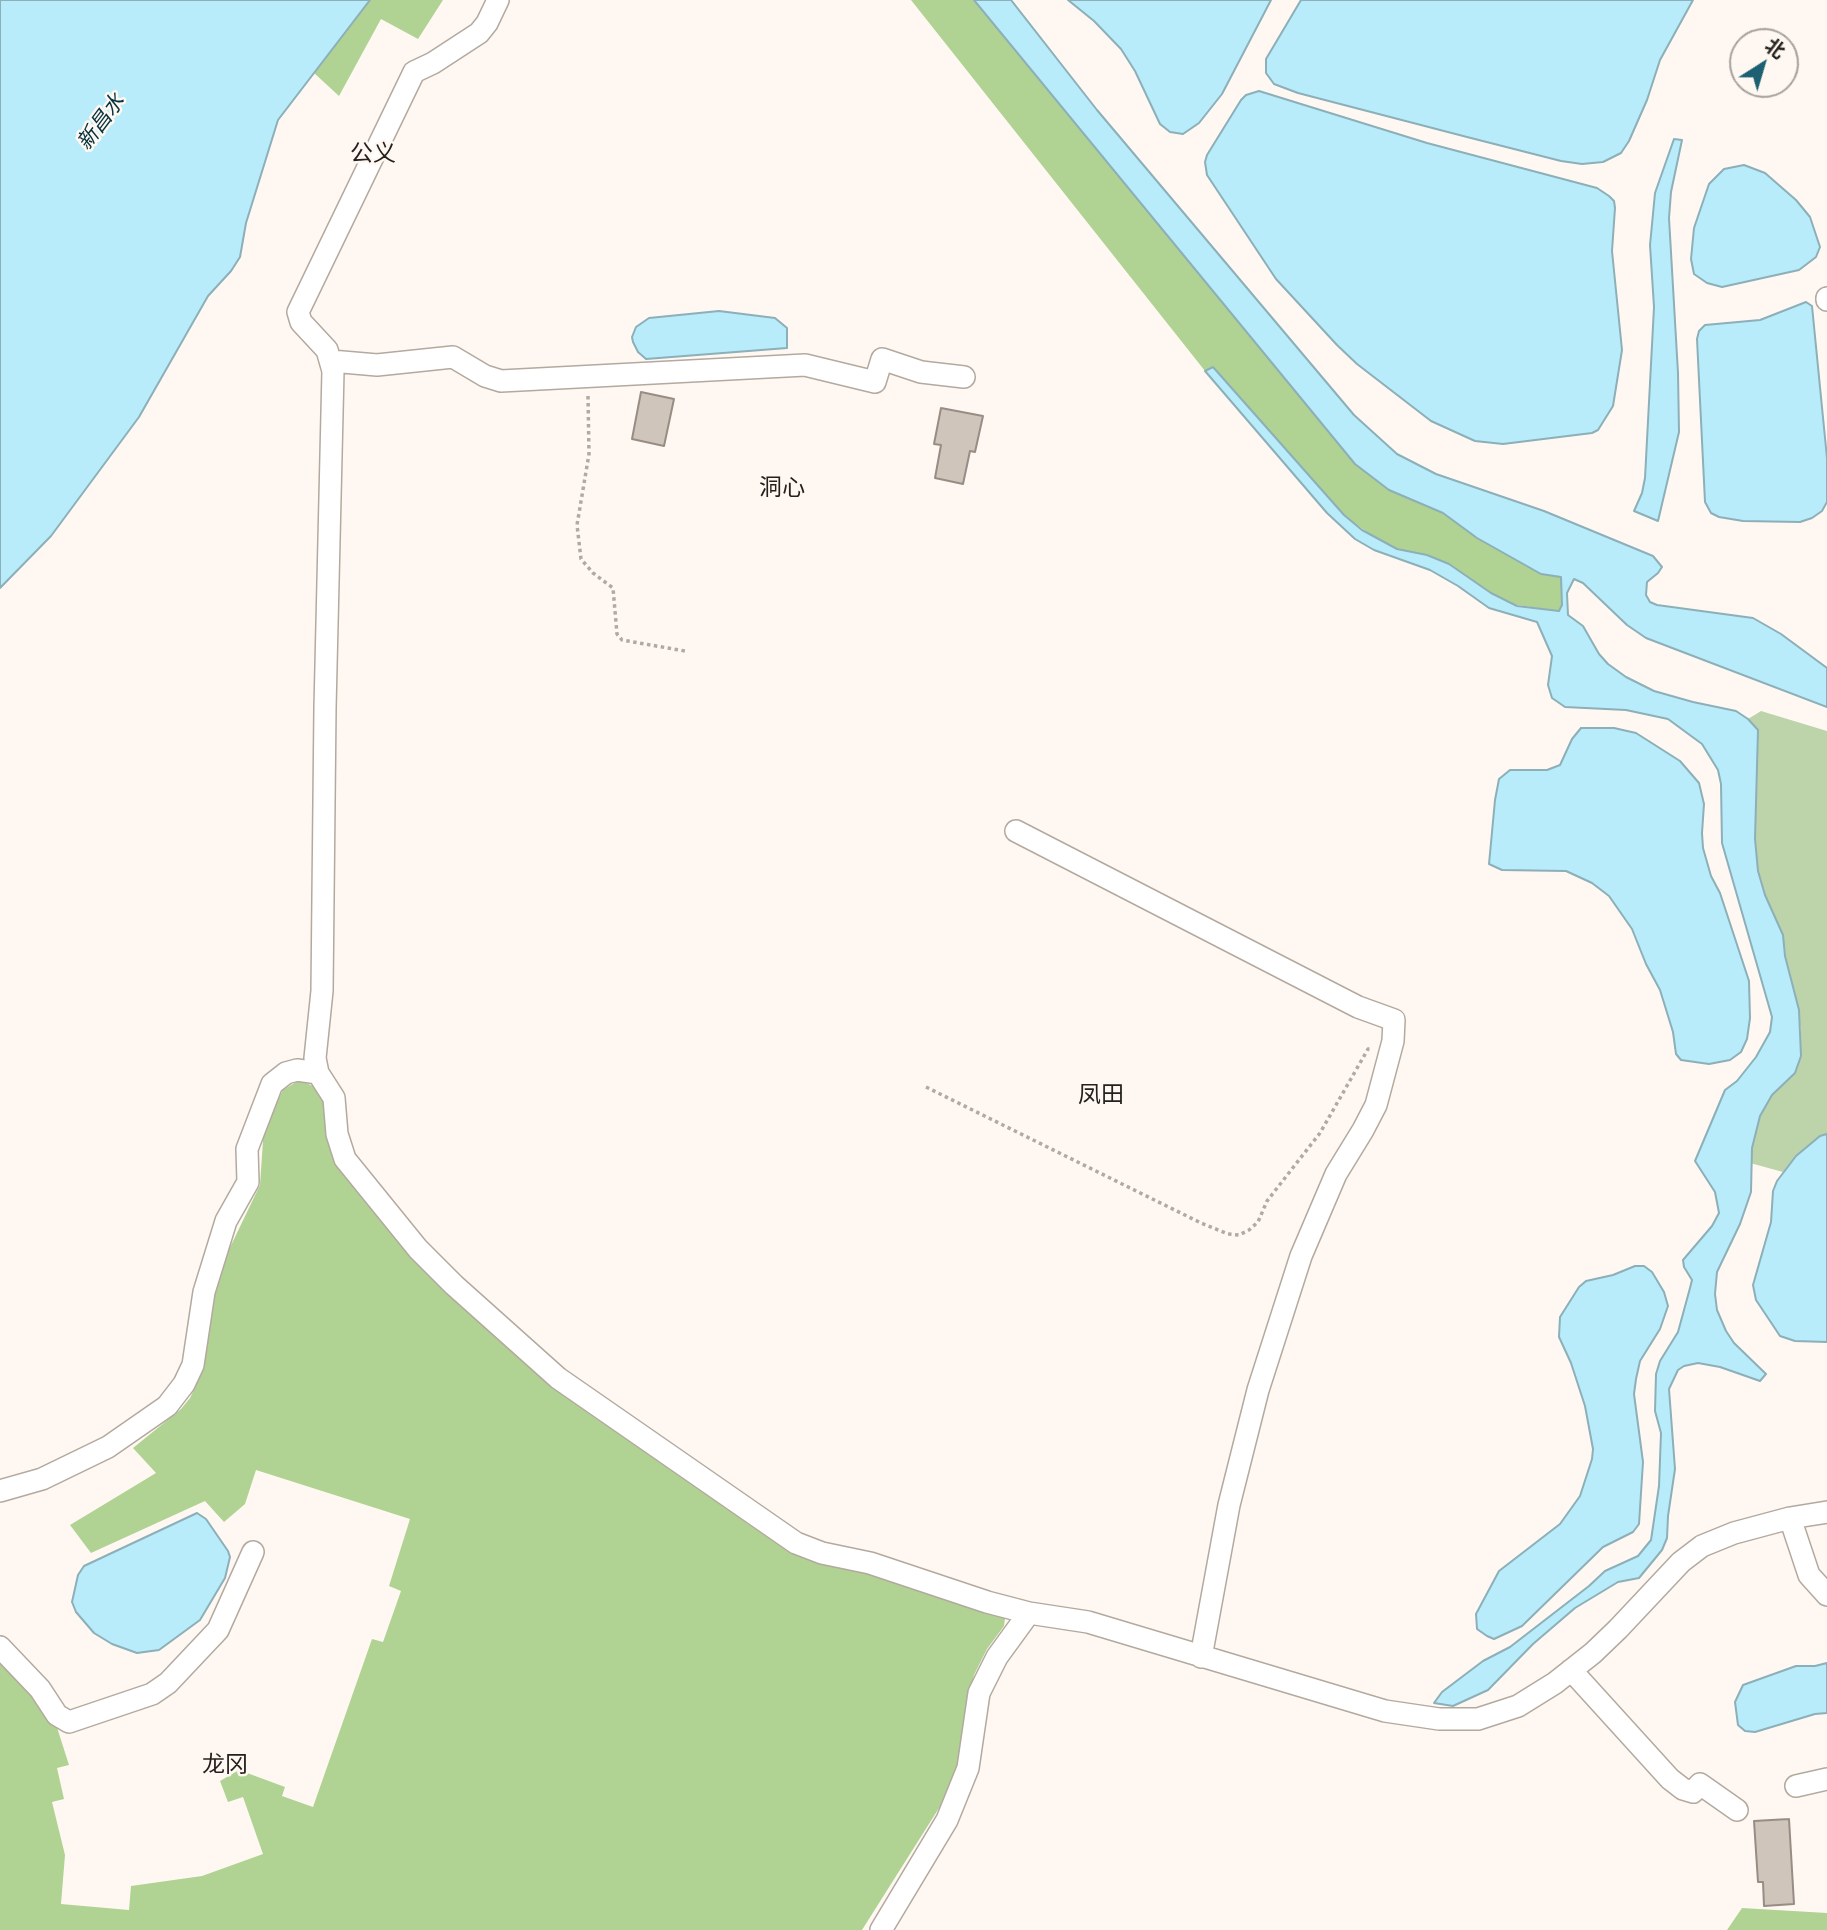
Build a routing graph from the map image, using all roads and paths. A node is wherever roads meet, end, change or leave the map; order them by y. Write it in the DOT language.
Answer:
graph roads {
  1 [pos="498,0"];
  2 [pos="331,361"];
  3 [pos="586,377"];
  4 [pos="964,377"];
  5 [pos="685,651"];
  6 [pos="1016,831"];
  7 [pos="1390,1056"];
  8 [pos="317,1073"];
  9 [pos="926,1087"];
  10 [pos="0,1491"];
  11 [pos="1827,1512"];
  12 [pos="1790,1518"];
  13 [pos="253,1552"];
  14 [pos="1827,1595"];
  15 [pos="1029,1613"];
  16 [pos="0,1647"];
  17 [pos="1201,1657"];
  18 [pos="1571,1670"];
  19 [pos="1827,1779"];
  20 [pos="1796,1786"];
  21 [pos="1737,1810"];
  22 [pos="881,1930"];
  1 -- 2 [label="street"];
  2 -- 3 [label="street"];
  2 -- 8 [label="street"];
  3 -- 4 [label="street"];
  3 -- 5 [label="path"];
  6 -- 7 [label="street"];
  7 -- 9 [label="path"];
  7 -- 17 [label="street"];
  8 -- 10 [label="street"];
  8 -- 15 [label="street"];
  11 -- 12 [label="street"];
  12 -- 14 [label="street"];
  12 -- 18 [label="street"];
  13 -- 16 [label="street"];
  15 -- 17 [label="street"];
  15 -- 22 [label="street"];
  17 -- 18 [label="street"];
  18 -- 21 [label="street"];
  19 -- 20 [label="street"];
}
